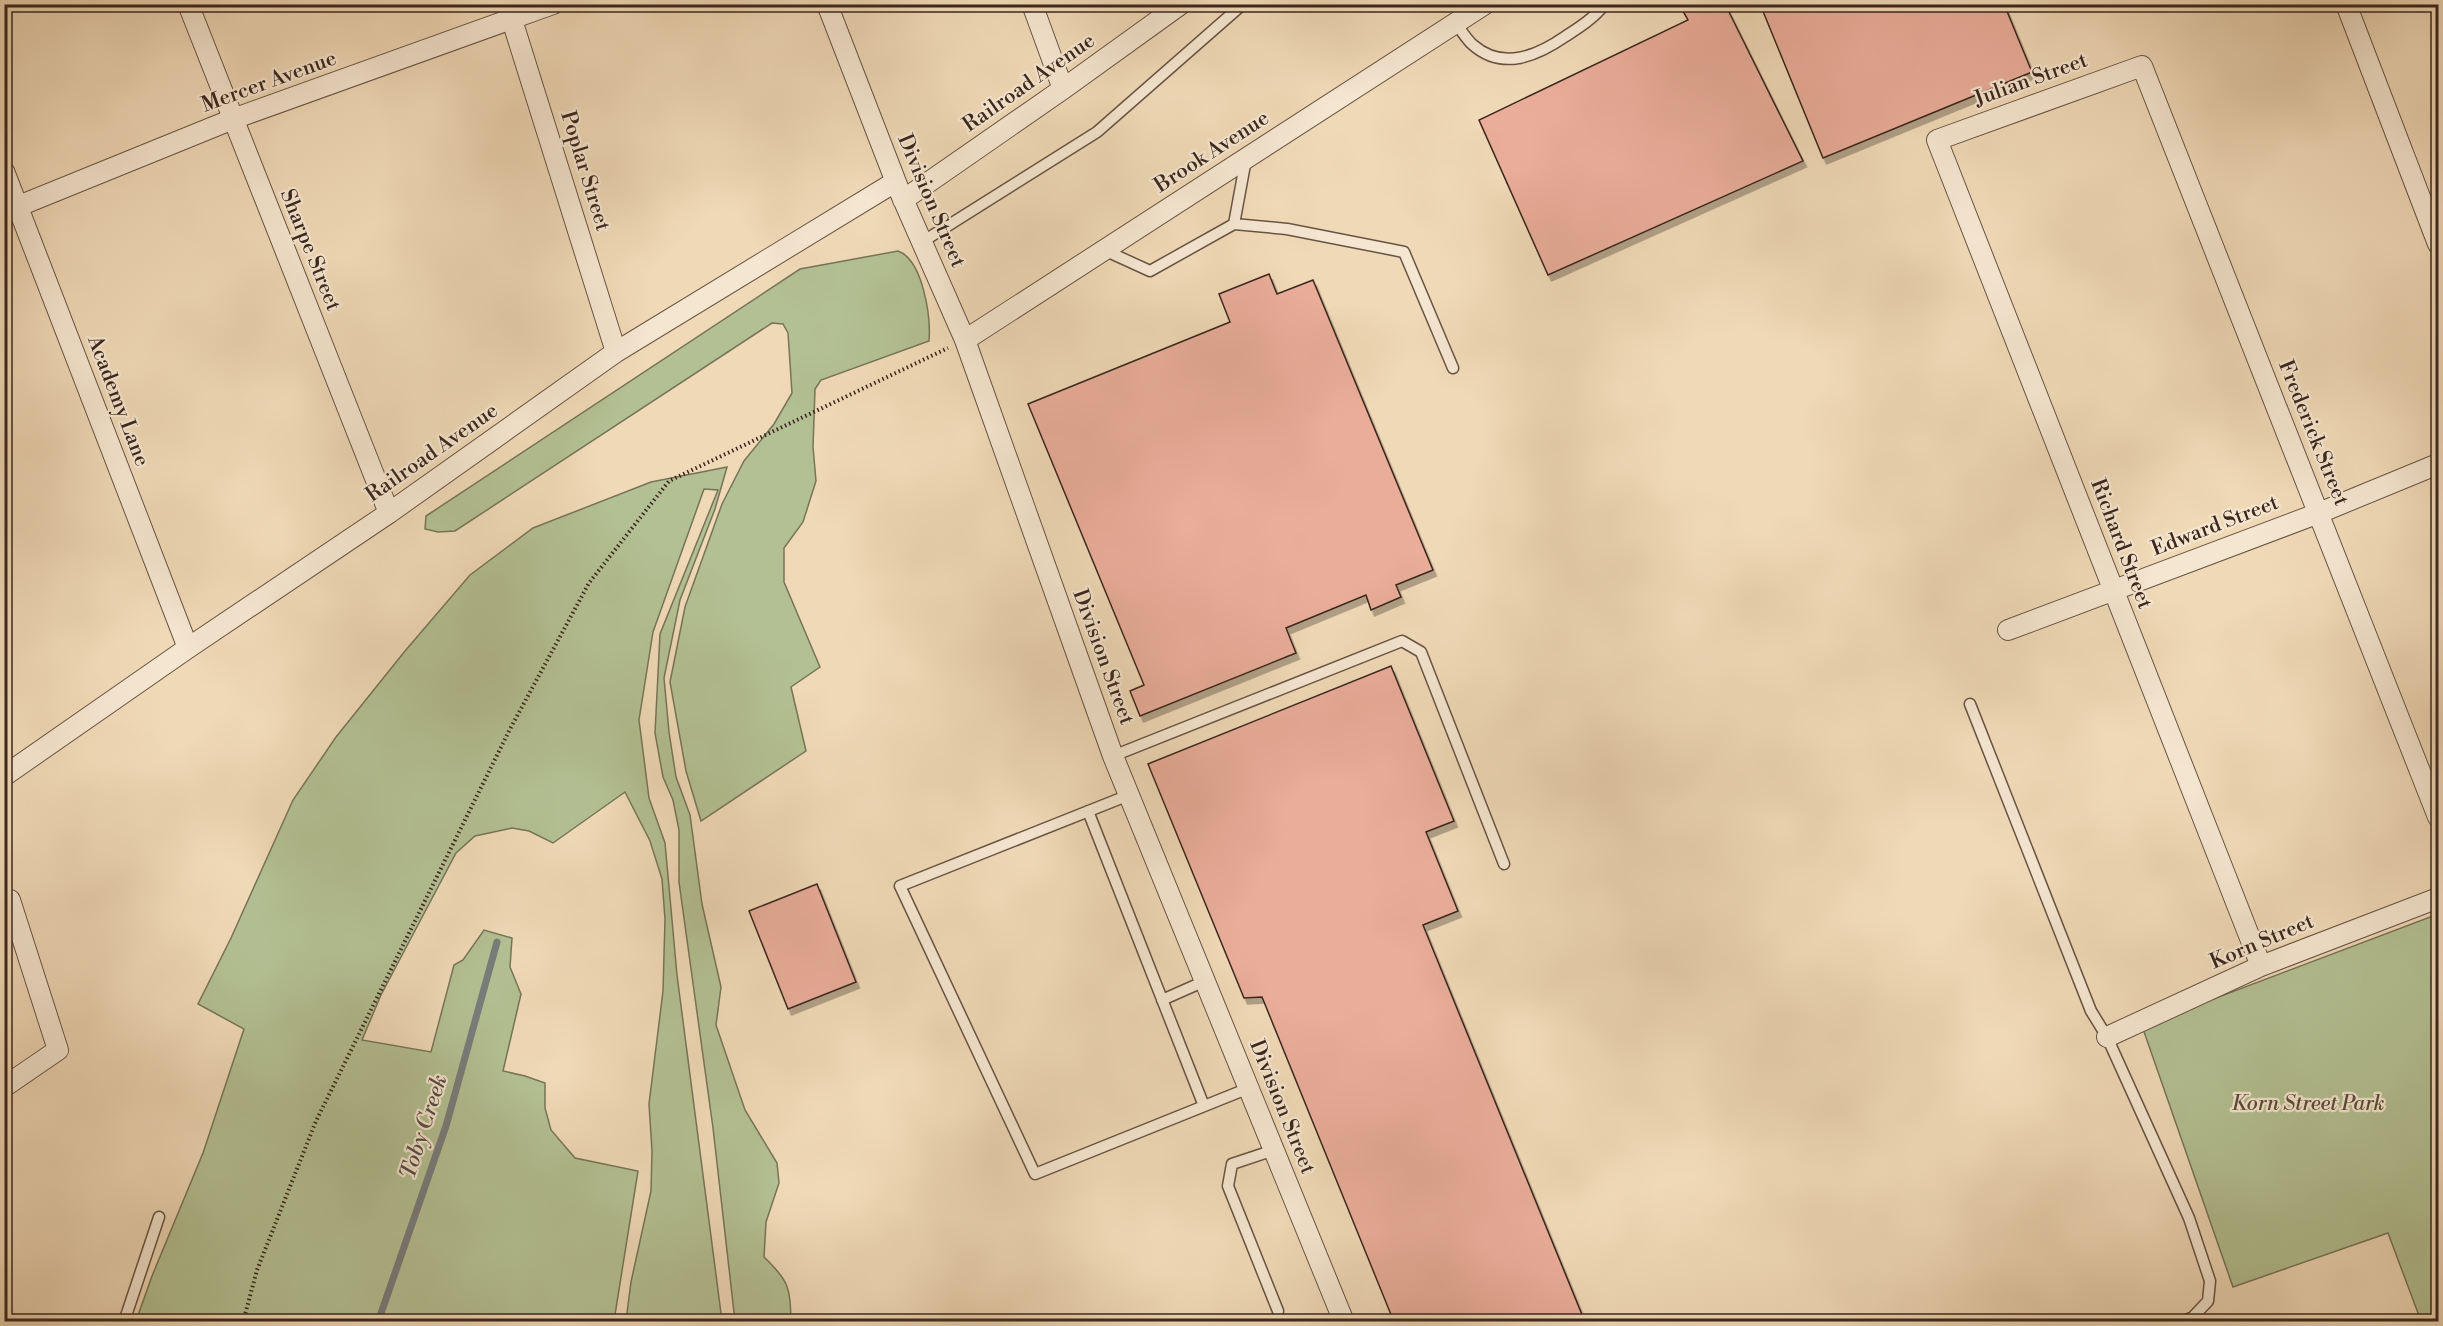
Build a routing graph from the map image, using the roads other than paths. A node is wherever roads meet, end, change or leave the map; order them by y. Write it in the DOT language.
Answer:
graph roads {
  1 [pos="188,4"];
  2 [pos="553,4"];
  3 [pos="827,4"];
  4 [pos="1032,4"];
  5 [pos="1181,4"];
  6 [pos="1243,4"];
  7 [pos="1485,4"];
  8 [pos="1605,4"];
  9 [pos="2346,4"];
  10 [pos="510,13"];
  11 [pos="1456,23"];
  12 [pos="2142,66"];
  13 [pos="1063,89"];
  14 [pos="233,119"];
  15 [pos="1937,140"];
  16 [pos="1246,158"];
  17 [pos="4,171"];
  18 [pos="899,191"];
  19 [pos="11,210"];
  20 [pos="1234,224"];
  21 [pos="922,242"];
  22 [pos="2439,244"];
  23 [pos="1104,250"];
  24 [pos="965,340"];
  25 [pos="616,352"];
  26 [pos="1453,368"];
  27 [pos="2439,464"];
  28 [pos="388,513"];
  29 [pos="2319,513"];
  30 [pos="2113,591"];
  31 [pos="2008,630"];
  32 [pos="188,648"];
  33 [pos="1970,704"];
  34 [pos="1113,756"];
  35 [pos="6,769"];
  36 [pos="1129,795"];
  37 [pos="1088,811"];
  38 [pos="2439,817"];
  39 [pos="1504,864"];
  40 [pos="2439,898"];
  41 [pos="10,900"];
  42 [pos="2261,966"];
  43 [pos="1205,981"];
  44 [pos="1162,1000"];
  45 [pos="2107,1037"];
  46 [pos="4,1087"];
  47 [pos="1249,1088"];
  48 [pos="1204,1106"];
  49 [pos="1274,1150"];
  50 [pos="159,1217"];
  51 [pos="1278,1311"];
  52 [pos="123,1322"];
  53 [pos="1344,1322"];
  54 [pos="2182,1322"];
  1 -- 14 [label="street, Sharpe Street"];
  2 -- 10 [label="street, Mercer Avenue"];
  3 -- 18 [label="street, Division Street"];
  4 -- 13 [label="street"];
  5 -- 13 [label="street, Railroad Avenue"];
  6 -- 21 [label="lane"];
  7 -- 11 [label="street, Brook Avenue"];
  8 -- 11 [label="lane"];
  9 -- 22 [label="street"];
  10 -- 14 [label="street, Mercer Avenue"];
  10 -- 25 [label="street, Poplar Street"];
  11 -- 16 [label="street, Brook Avenue"];
  12 -- 15 [label="street, Julian Street"];
  12 -- 29 [label="street, Frederick Street"];
  13 -- 18 [label="street, Railroad Avenue"];
  14 -- 19 [label="street, Mercer Avenue"];
  14 -- 28 [label="street, Sharpe Street"];
  15 -- 30 [label="street, Richard Street"];
  16 -- 20 [label="lane"];
  16 -- 23 [label="street, Brook Avenue"];
  17 -- 19 [label="street, Academy Lane"];
  18 -- 21 [label="street, Division Street"];
  18 -- 25 [label="street, Railroad Avenue"];
  19 -- 32 [label="street, Academy Lane"];
  20 -- 23 [label="lane"];
  20 -- 26 [label="lane"];
  21 -- 24 [label="street, Division Street"];
  23 -- 24 [label="street, Brook Avenue"];
  24 -- 34 [label="street, Division Street"];
  25 -- 28 [label="street, Railroad Avenue"];
  27 -- 29 [label="street, Edward Street"];
  28 -- 32 [label="street, Railroad Avenue"];
  29 -- 30 [label="street, Edward Street"];
  29 -- 38 [label="street, Frederick Street"];
  30 -- 31 [label="street, Edward Street"];
  30 -- 42 [label="street, Richard Street"];
  32 -- 35 [label="street, Railroad Avenue"];
  33 -- 45 [label="lane"];
  34 -- 36 [label="street, Division Street"];
  34 -- 39 [label="lane"];
  36 -- 37 [label="lane"];
  36 -- 43 [label="street, Division Street"];
  37 -- 44 [label="lane"];
  37 -- 48 [label="lane"];
  40 -- 42 [label="street, Korn Street"];
  41 -- 46 [label="street"];
  42 -- 45 [label="street, Korn Street"];
  43 -- 44 [label="lane"];
  43 -- 47 [label="street, Division Street"];
  44 -- 48 [label="lane"];
  45 -- 54 [label="lane"];
  47 -- 48 [label="lane"];
  47 -- 49 [label="street, Division Street"];
  49 -- 51 [label="lane"];
  49 -- 53 [label="street, Division Street"];
  50 -- 52 [label="lane"];
}
